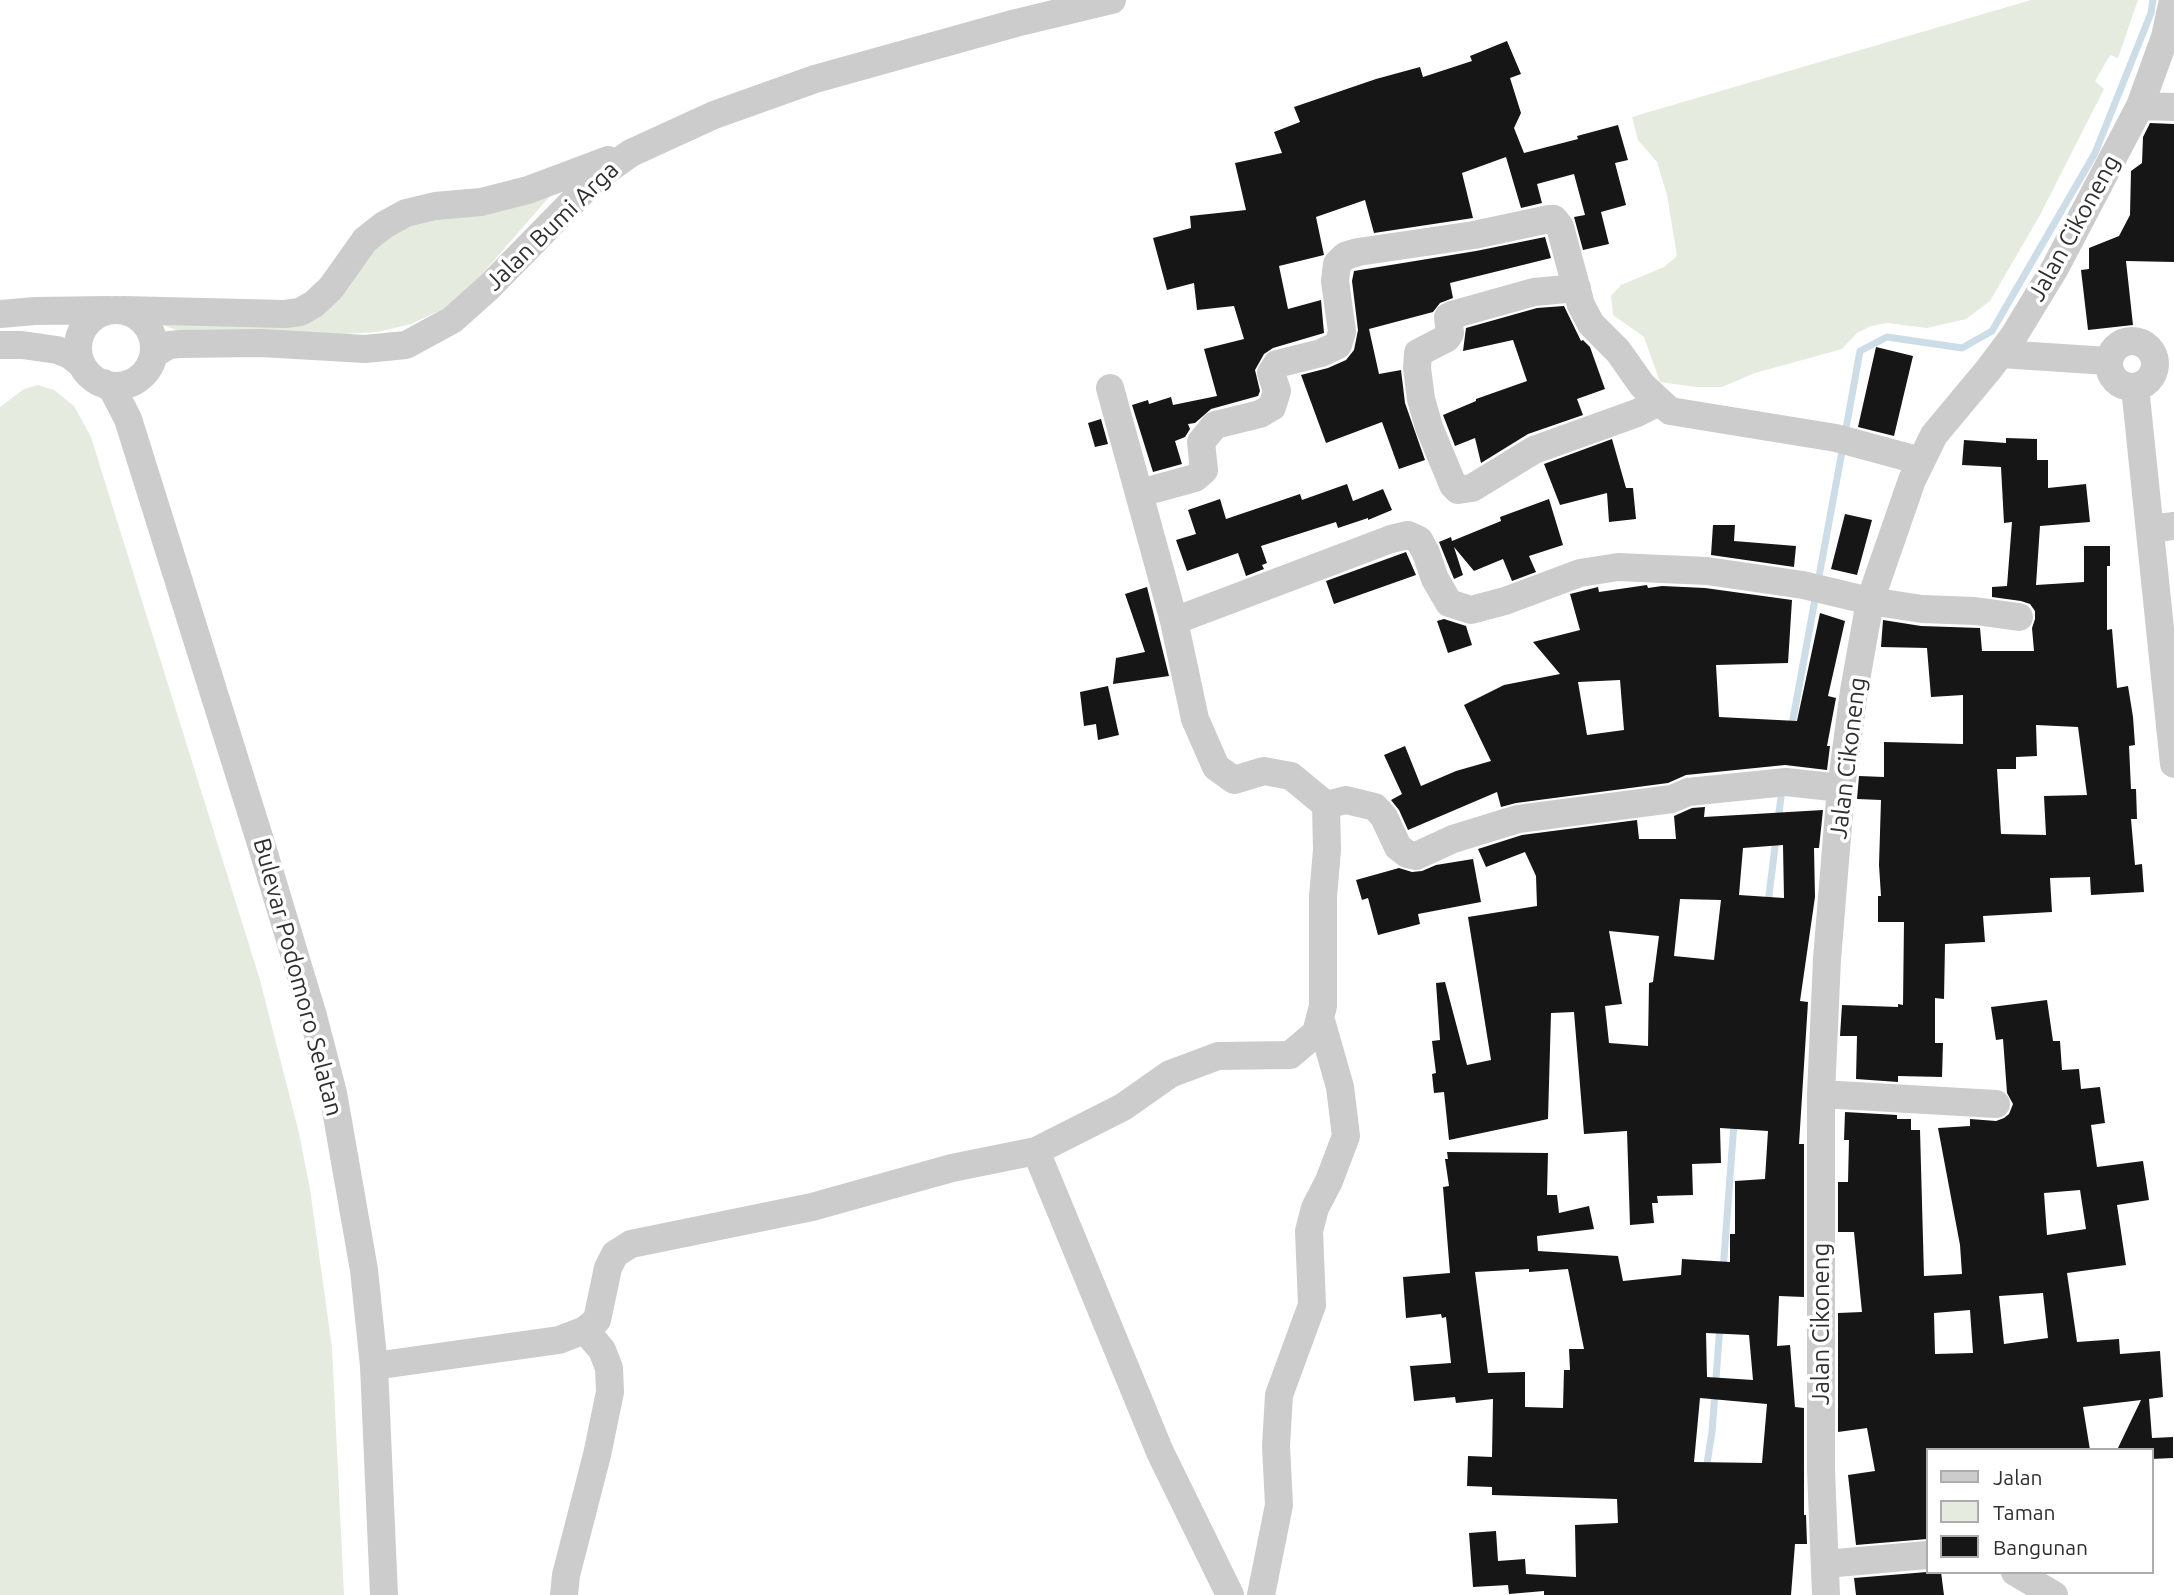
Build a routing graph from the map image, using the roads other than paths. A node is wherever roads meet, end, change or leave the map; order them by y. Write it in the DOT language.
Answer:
graph roads {
  1 [pos="1112,0"];
  2 [pos="2173,0"];
  3 [pos="2140,106"];
  4 [pos="2174,107"];
  5 [pos="631,153"];
  6 [pos="1577,288"];
  7 [pos="117,310"];
  8 [pos="0,314"];
  9 [pos="0,345"];
  10 [pos="2001,354"];
  11 [pos="2108,361"];
  12 [pos="82,365"];
  13 [pos="148,365"];
  14 [pos="104,383"];
  15 [pos="2135,387"];
  16 [pos="1110,388"];
  17 [pos="1659,402"];
  18 [pos="128,419"];
  19 [pos="1921,461"];
  20 [pos="1140,494"];
  21 [pos="2162,528"];
  22 [pos="1871,601"];
  23 [pos="2020,617"];
  24 [pos="1174,621"];
  25 [pos="2167,635"];
  26 [pos="2173,735"];
  27 [pos="2174,764"];
  28 [pos="1773,783"];
  29 [pos="1842,788"];
  30 [pos="1727,800"];
  31 [pos="1326,805"];
  32 [pos="1320,1017"];
  33 [pos="1821,1094"];
  34 [pos="1996,1104"];
  35 [pos="1036,1151"];
  36 [pos="585,1330"];
  37 [pos="374,1366"];
  38 [pos="1926,1555"];
  39 [pos="1825,1564"];
  40 [pos="2018,1574"];
  41 [pos="384,1595"];
  42 [pos="564,1595"];
  43 [pos="1230,1595"];
  44 [pos="1261,1595"];
  45 [pos="1826,1595"];
  46 [pos="2054,1595"];
  1 -- 5 [label="street, Jalan Bumi Arga"];
  2 -- 3 [label="street, Jalan Cikoneng"];
  3 -- 4 [label="street"];
  3 -- 10 [label="street, Jalan Cikoneng"];
  5 -- 7 [label="street, Jalan Bumi Arga"];
  5 -- 13 [label="street, Jalan Bumi Arga"];
  6 -- 17 [label="street"];
  6 -- 17 [label="street"];
  6 -- 20 [label="street"];
  7 -- 8 [label="street, Jalan Bumi Arga"];
  7 -- 12 [label="street"];
  7 -- 13 [label="street"];
  9 -- 12 [label="street"];
  10 -- 11 [label="street"];
  10 -- 19 [label="street, Jalan Cikoneng"];
  11 -- 15 [label="street"];
  11 -- 15 [label="street"];
  12 -- 14 [label="street"];
  13 -- 14 [label="street"];
  13 -- 18 [label="street, Bulevar Podomoro Selatan"];
  14 -- 18 [label="street, Bulevar Podomoro Selatan"];
  15 -- 21 [label="street"];
  16 -- 20 [label="street"];
  17 -- 19 [label="street"];
  18 -- 37 [label="street, Bulevar Podomoro Selatan"];
  19 -- 22 [label="street, Jalan Cikoneng"];
  20 -- 24 [label="street"];
  21 -- 25 [label="street"];
  22 -- 23 [label="street"];
  22 -- 24 [label="street"];
  22 -- 29 [label="street, Jalan Cikoneng"];
  24 -- 31 [label="street"];
  25 -- 26 [label="street"];
  26 -- 27 [label="street"];
  28 -- 29 [label="street"];
  28 -- 30 [label="street"];
  28 -- 31 [label="street"];
  29 -- 33 [label="street, Jalan Cikoneng"];
  31 -- 32 [label="street"];
  32 -- 35 [label="street"];
  32 -- 44 [label="street"];
  33 -- 34 [label="street"];
  33 -- 39 [label="street, Jalan Cikoneng"];
  35 -- 36 [label="street"];
  35 -- 43 [label="street"];
  36 -- 37 [label="street"];
  36 -- 42 [label="street"];
  37 -- 41 [label="street, Bulevar Podomoro Selatan"];
  38 -- 39 [label="street"];
  39 -- 45 [label="street, Jalan Cikoneng"];
  40 -- 46 [label="street"];
}
